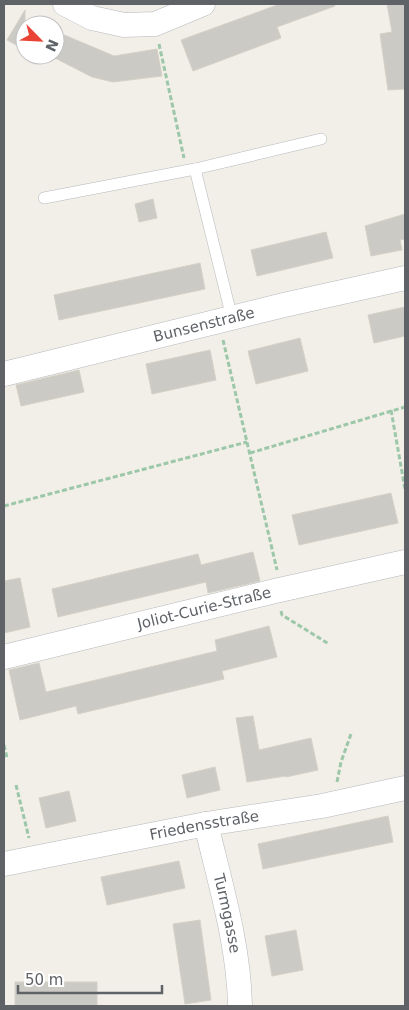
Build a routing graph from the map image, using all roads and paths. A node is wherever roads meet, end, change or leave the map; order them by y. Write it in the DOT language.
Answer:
graph roads {
  1 [pos="65,4"];
  2 [pos="203,4"];
  3 [pos="155,24"];
  4 [pos="321,139"];
  5 [pos="191,170"];
  6 [pos="44,198"];
  7 [pos="405,278"];
  8 [pos="225,320"];
  9 [pos="4,374"];
  10 [pos="405,407"];
  11 [pos="390,410"];
  12 [pos="247,442"];
  13 [pos="250,453"];
  14 [pos="405,489"];
  15 [pos="4,506"];
  16 [pos="405,562"];
  17 [pos="278,591"];
  18 [pos="329,644"];
  19 [pos="4,657"];
  20 [pos="351,734"];
  21 [pos="4,745"];
  22 [pos="7,758"];
  23 [pos="16,785"];
  24 [pos="405,788"];
  25 [pos="322,806"];
  26 [pos="206,824"];
  27 [pos="34,858"];
  28 [pos="4,864"];
  29 [pos="240,1006"];
  1 -- 3 [label="street"];
  2 -- 3 [label="street"];
  3 -- 5 [label="path"];
  4 -- 5 [label="lane"];
  5 -- 6 [label="lane"];
  5 -- 8 [label="lane"];
  7 -- 8 [label="street, Bunsenstraße"];
  8 -- 9 [label="street, Bunsenstraße"];
  8 -- 12 [label="path"];
  10 -- 11 [label="path"];
  11 -- 13 [label="path"];
  11 -- 14 [label="path"];
  12 -- 13 [label="path"];
  12 -- 15 [label="path"];
  13 -- 17 [label="path"];
  16 -- 17 [label="street, Joliot-Curie-Straße"];
  17 -- 18 [label="path"];
  17 -- 19 [label="street, Joliot-Curie-Straße"];
  20 -- 25 [label="path"];
  21 -- 22 [label="path"];
  23 -- 27 [label="path"];
  24 -- 25 [label="street, Friedensstraße"];
  25 -- 26 [label="street, Friedensstraße"];
  26 -- 27 [label="street, Friedensstraße"];
  26 -- 29 [label="street, Turmgasse"];
  27 -- 28 [label="street, Friedensstraße"];
}
